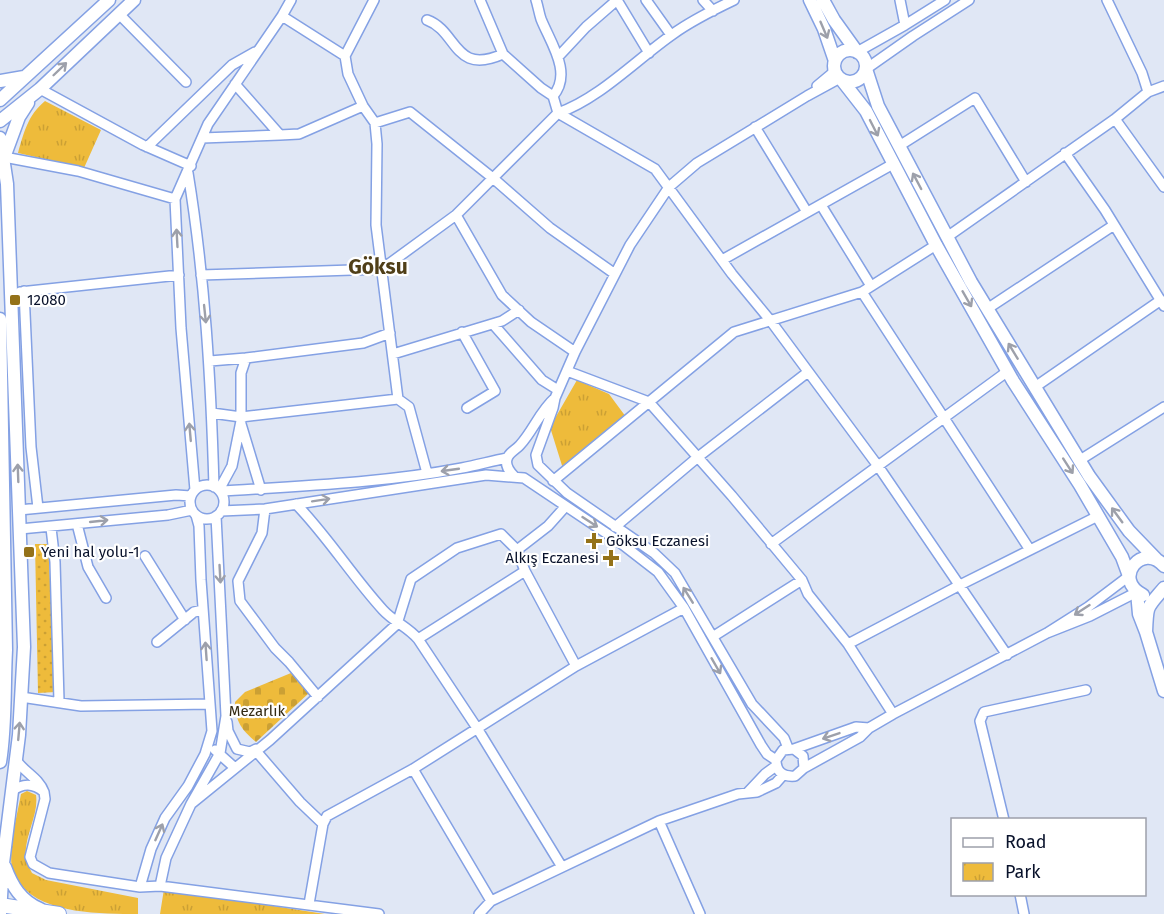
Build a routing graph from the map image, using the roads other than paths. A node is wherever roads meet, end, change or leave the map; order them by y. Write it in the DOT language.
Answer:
graph roads {
  1 [pos="110,0"];
  2 [pos="134,0"];
  3 [pos="291,0"];
  4 [pos="374,0"];
  5 [pos="480,0"];
  6 [pos="536,0"];
  7 [pos="617,0"];
  8 [pos="646,0"];
  9 [pos="704,0"];
  10 [pos="734,0"];
  11 [pos="810,0"];
  12 [pos="823,0"];
  13 [pos="900,0"];
  14 [pos="945,0"];
  15 [pos="969,0"];
  16 [pos="1107,0"];
  17 [pos="713,11"];
  18 [pos="119,14"];
  19 [pos="282,16"];
  20 [pos="428,20"];
  21 [pos="905,26"];
  22 [pos="671,35"];
  23 [pos="257,51"];
  24 [pos="856,52"];
  25 [pos="649,53"];
  26 [pos="503,54"];
  27 [pos="345,56"];
  28 [pos="558,57"];
  29 [pos="866,69"];
  30 [pos="838,72"];
  31 [pos="28,75"];
  32 [pos="0,81"];
  33 [pos="186,82"];
  34 [pos="235,84"];
  35 [pos="1164,86"];
  36 [pos="37,91"];
  37 [pos="1148,93"];
  38 [pos="553,96"];
  39 [pos="0,100"];
  40 [pos="363,106"];
  41 [pos="558,113"];
  42 [pos="1115,119"];
  43 [pos="0,121"];
  44 [pos="375,123"];
  45 [pos="755,127"];
  46 [pos="280,135"];
  47 [pos="0,138"];
  48 [pos="202,138"];
  49 [pos="899,146"];
  50 [pos="147,147"];
  51 [pos="1065,153"];
  52 [pos="4,157"];
  53 [pos="893,164"];
  54 [pos="189,169"];
  55 [pos="494,179"];
  56 [pos="1026,182"];
  57 [pos="669,186"];
  58 [pos="1164,187"];
  59 [pos="175,199"];
  60 [pos="821,205"];
  61 [pos="807,212"];
  62 [pos="456,214"];
  63 [pos="1114,225"];
  64 [pos="947,237"];
  65 [pos="936,244"];
  66 [pos="722,260"];
  67 [pos="382,269"];
  68 [pos="615,274"];
  69 [pos="179,275"];
  70 [pos="201,275"];
  71 [pos="871,286"];
  72 [pos="18,292"];
  73 [pos="862,292"];
  74 [pos="1162,303"];
  75 [pos="987,309"];
  76 [pos="519,310"];
  77 [pos="0,319"];
  78 [pos="770,320"];
  79 [pos="493,324"];
  80 [pos="462,332"];
  81 [pos="390,333"];
  82 [pos="575,352"];
  83 [pos="393,354"];
  84 [pos="246,358"];
  85 [pos="210,361"];
  86 [pos="1,364"];
  87 [pos="567,371"];
  88 [pos="1008,371"];
  89 [pos="808,372"];
  90 [pos="1035,387"];
  91 [pos="556,394"];
  92 [pos="398,399"];
  93 [pos="649,402"];
  94 [pos="1164,407"];
  95 [pos="467,408"];
  96 [pos="212,413"];
  97 [pos="945,417"];
  98 [pos="241,419"];
  99 [pos="518,448"];
  100 [pos="698,457"];
  101 [pos="507,458"];
  102 [pos="537,460"];
  103 [pos="1080,460"];
  104 [pos="878,466"];
  105 [pos="427,473"];
  106 [pos="519,477"];
  107 [pos="553,481"];
  108 [pos="218,489"];
  109 [pos="261,490"];
  110 [pos="193,493"];
  111 [pos="296,504"];
  112 [pos="565,507"];
  113 [pos="38,508"];
  114 [pos="265,509"];
  115 [pos="20,510"];
  116 [pos="194,512"];
  117 [pos="219,513"];
  118 [pos="1098,516"];
  119 [pos="77,524"];
  120 [pos="615,526"];
  121 [pos="51,528"];
  122 [pos="20,529"];
  123 [pos="771,543"];
  124 [pos="517,550"];
  125 [pos="1030,550"];
  126 [pos="145,556"];
  127 [pos="3,558"];
  128 [pos="1160,562"];
  129 [pos="525,571"];
  130 [pos="1129,576"];
  131 [pos="802,580"];
  132 [pos="960,585"];
  133 [pos="1137,592"];
  134 [pos="1161,592"];
  135 [pos="106,598"];
  136 [pos="684,608"];
  137 [pos="203,610"];
  138 [pos="185,620"];
  139 [pos="397,624"];
  140 [pos="1146,632"];
  141 [pos="1047,633"];
  142 [pos="714,636"];
  143 [pos="418,639"];
  144 [pos="157,642"];
  145 [pos="848,644"];
  146 [pos="1006,655"];
  147 [pos="576,666"];
  148 [pos="2,688"];
  149 [pos="1086,690"];
  150 [pos="1164,691"];
  151 [pos="21,697"];
  152 [pos="318,697"];
  153 [pos="59,701"];
  154 [pos="210,704"];
  155 [pos="893,714"];
  156 [pos="226,716"];
  157 [pos="869,728"];
  158 [pos="477,729"];
  159 [pos="2,742"];
  160 [pos="208,746"];
  161 [pos="260,748"];
  162 [pos="791,748"];
  163 [pos="220,753"];
  164 [pos="16,760"];
  165 [pos="0,762"];
  166 [pos="776,763"];
  167 [pos="235,768"];
  168 [pos="804,768"];
  169 [pos="413,769"];
  170 [pos="783,775"];
  171 [pos="12,791"];
  172 [pos="44,792"];
  173 [pos="748,792"];
  174 [pos="190,804"];
  175 [pos="1004,818"];
  176 [pos="658,821"];
  177 [pos="323,824"];
  178 [pos="3,863"];
  179 [pos="562,867"];
  180 [pos="160,886"];
  181 [pos="140,887"];
  182 [pos="1020,896"];
  183 [pos="491,901"];
  184 [pos="309,904"];
  185 [pos="1,908"];
  186 [pos="51,913"];
  187 [pos="379,914"];
  188 [pos="480,914"];
  189 [pos="700,914"];
  190 [pos="1024,914"];
  1 -- 31 [label="main road"];
  2 -- 18 [label="main road"];
  3 -- 19 [label="street"];
  4 -- 27 [label="street"];
  5 -- 26 [label="street"];
  6 -- 28 [label="street"];
  7 -- 25 [label="street"];
  7 -- 28 [label="street"];
  8 -- 22 [label="street"];
  9 -- 17 [label="street"];
  10 -- 17 [label="street"];
  11 -- 30 [label="main road, one-way"];
  12 -- 24 [label="main road"];
  13 -- 21 [label="street"];
  14 -- 21 [label="street"];
  15 -- 29 [label="street"];
  16 -- 37 [label="street"];
  17 -- 22 [label="street"];
  18 -- 33 [label="street"];
  36 -- 18 [label="main road, one-way"];
  19 -- 23 [label="street"];
  19 -- 27 [label="street"];
  20 -- 26 [label="street"];
  21 -- 24 [label="street"];
  22 -- 25 [label="street"];
  23 -- 34 [label="street"];
  23 -- 50 [label="street"];
  24 -- 29 [label="main road"];
  24 -- 30 [label="main road"];
  25 -- 41 [label="street"];
  26 -- 38 [label="street"];
  27 -- 40 [label="street"];
  28 -- 38 [label="street"];
  29 -- 30 [label="main road"];
  29 -- 49 [label="main road"];
  30 -- 45 [label="street"];
  30 -- 53 [label="main road, one-way"];
  31 -- 32 [label="main road"];
  31 -- 39 [label="main road"];
  34 -- 46 [label="street"];
  34 -- 48 [label="street"];
  35 -- 37 [label="street"];
  36 -- 43 [label="main road"];
  36 -- 50 [label="street"];
  36 -- 52 [label="main road"];
  37 -- 42 [label="street"];
  38 -- 41 [label="street"];
  40 -- 44 [label="street"];
  40 -- 46 [label="street"];
  41 -- 55 [label="street"];
  41 -- 57 [label="street"];
  42 -- 51 [label="street"];
  42 -- 58 [label="street"];
  44 -- 55 [label="street"];
  44 -- 67 [label="street"];
  45 -- 57 [label="street"];
  45 -- 61 [label="street"];
  46 -- 48 [label="street"];
  47 -- 52 [label="main road"];
  48 -- 54 [label="street"];
  49 -- 56 [label="street"];
  64 -- 49 [label="main road, one-way"];
  50 -- 54 [label="street"];
  51 -- 56 [label="street"];
  51 -- 63 [label="street"];
  52 -- 59 [label="street"];
  52 -- 72 [label="main road"];
  53 -- 60 [label="street"];
  53 -- 65 [label="main road"];
  54 -- 59 [label="street"];
  54 -- 70 [label="street"];
  55 -- 62 [label="street"];
  55 -- 68 [label="street"];
  56 -- 64 [label="street"];
  57 -- 66 [label="street"];
  57 -- 68 [label="street"];
  69 -- 59 [label="street, one-way"];
  60 -- 61 [label="street"];
  60 -- 71 [label="street"];
  61 -- 66 [label="street"];
  62 -- 67 [label="street"];
  62 -- 76 [label="street"];
  63 -- 74 [label="street"];
  63 -- 75 [label="street"];
  64 -- 75 [label="main road"];
  65 -- 71 [label="street"];
  65 -- 88 [label="main road, one-way"];
  66 -- 78 [label="street"];
  67 -- 70 [label="street"];
  67 -- 81 [label="street"];
  68 -- 82 [label="street"];
  69 -- 72 [label="street"];
  110 -- 69 [label="street, one-way"];
  70 -- 85 [label="street, one-way"];
  71 -- 73 [label="street"];
  72 -- 113 [label="street"];
  115 -- 72 [label="main road, one-way"];
  73 -- 78 [label="street"];
  73 -- 97 [label="street"];
  74 -- 90 [label="street"];
  90 -- 75 [label="main road, one-way"];
  76 -- 79 [label="street"];
  76 -- 82 [label="street"];
  77 -- 86 [label="main road"];
  78 -- 89 [label="street"];
  78 -- 93 [label="street"];
  79 -- 80 [label="street"];
  79 -- 91 [label="street"];
  80 -- 83 [label="street"];
  80 -- 95 [label="street"];
  81 -- 83 [label="street"];
  81 -- 84 [label="street"];
  82 -- 87 [label="street"];
  83 -- 92 [label="street"];
  84 -- 85 [label="street"];
  84 -- 98 [label="street"];
  85 -- 96 [label="street"];
  86 -- 127 [label="main road"];
  87 -- 91 [label="street"];
  87 -- 93 [label="street"];
  88 -- 97 [label="street"];
  88 -- 118 [label="main road, one-way"];
  89 -- 100 [label="street"];
  89 -- 104 [label="street"];
  90 -- 103 [label="main road"];
  91 -- 99 [label="street"];
  91 -- 102 [label="street"];
  92 -- 98 [label="street"];
  92 -- 105 [label="street"];
  93 -- 100 [label="street"];
  93 -- 107 [label="street"];
  94 -- 103 [label="street"];
  96 -- 98 [label="street"];
  96 -- 108 [label="street"];
  97 -- 104 [label="street"];
  97 -- 125 [label="street"];
  98 -- 108 [label="street"];
  98 -- 109 [label="street"];
  99 -- 101 [label="street"];
  99 -- 102 [label="street"];
  100 -- 120 [label="street"];
  100 -- 123 [label="street"];
  101 -- 105 [label="street, one-way"];
  101 -- 106 [label="street"];
  102 -- 106 [label="street"];
  102 -- 107 [label="street"];
  128 -- 103 [label="main road, one-way"];
  104 -- 123 [label="street"];
  104 -- 132 [label="street"];
  105 -- 109 [label="street"];
  111 -- 106 [label="street, one-way"];
  106 -- 112 [label="street"];
  107 -- 120 [label="street"];
  108 -- 109 [label="street"];
  108 -- 110 [label="street"];
  108 -- 117 [label="street"];
  110 -- 113 [label="street"];
  110 -- 116 [label="street"];
  111 -- 114 [label="street"];
  111 -- 139 [label="street"];
  112 -- 124 [label="street"];
  112 -- 136 [label="street, one-way"];
  113 -- 115 [label="street"];
  114 -- 117 [label="street"];
  114 -- 152 [label="street"];
  115 -- 122 [label="main road"];
  116 -- 117 [label="street"];
  119 -- 116 [label="street, one-way"];
  116 -- 137 [label="street"];
  117 -- 156 [label="street, one-way"];
  118 -- 125 [label="street"];
  118 -- 130 [label="main road"];
  119 -- 121 [label="street"];
  119 -- 135 [label="street"];
  142 -- 120 [label="street, one-way"];
  121 -- 122 [label="street"];
  121 -- 153 [label="street"];
  122 -- 151 [label="main road"];
  123 -- 131 [label="street"];
  124 -- 129 [label="street"];
  124 -- 139 [label="street"];
  125 -- 132 [label="street"];
  126 -- 138 [label="street"];
  127 -- 148 [label="main road"];
  128 -- 130 [label="main road"];
  129 -- 143 [label="street"];
  129 -- 147 [label="street"];
  130 -- 133 [label="main road"];
  130 -- 141 [label="street, one-way"];
  131 -- 142 [label="street"];
  131 -- 145 [label="street"];
  132 -- 145 [label="street"];
  132 -- 146 [label="street"];
  133 -- 134 [label="main road"];
  133 -- 140 [label="main road"];
  133 -- 141 [label="street"];
  134 -- 140 [label="main road"];
  136 -- 147 [label="street"];
  136 -- 166 [label="street, one-way"];
  137 -- 138 [label="street"];
  154 -- 137 [label="street, one-way"];
  138 -- 144 [label="street"];
  139 -- 143 [label="street"];
  139 -- 152 [label="street"];
  140 -- 150 [label="main road"];
  141 -- 146 [label="street"];
  142 -- 162 [label="street"];
  143 -- 158 [label="street"];
  145 -- 155 [label="street"];
  146 -- 155 [label="street"];
  147 -- 158 [label="street"];
  148 -- 159 [label="main road"];
  149 -- 175 [label="street"];
  151 -- 153 [label="street"];
  164 -- 151 [label="main road, one-way"];
  152 -- 161 [label="street"];
  153 -- 154 [label="street"];
  154 -- 160 [label="street"];
  155 -- 157 [label="street"];
  156 -- 161 [label="street"];
  156 -- 163 [label="street"];
  157 -- 162 [label="street, one-way"];
  157 -- 168 [label="street"];
  158 -- 169 [label="street"];
  158 -- 179 [label="street"];
  159 -- 165 [label="main road"];
  160 -- 163 [label="street"];
  181 -- 160 [label="street, one-way"];
  161 -- 167 [label="street"];
  161 -- 177 [label="street"];
  162 -- 166 [label="street"];
  162 -- 168 [label="street"];
  163 -- 167 [label="street"];
  163 -- 174 [label="street"];
  164 -- 171 [label="main road"];
  164 -- 172 [label="street"];
  166 -- 170 [label="street"];
  166 -- 173 [label="street"];
  167 -- 174 [label="street"];
  168 -- 170 [label="street"];
  169 -- 177 [label="street"];
  169 -- 183 [label="street"];
  170 -- 173 [label="street"];
  171 -- 172 [label="street"];
  171 -- 178 [label="main road"];
  172 -- 181 [label="street"];
  173 -- 176 [label="street"];
  174 -- 180 [label="street"];
  176 -- 179 [label="street"];
  176 -- 189 [label="street"];
  177 -- 184 [label="street"];
  178 -- 185 [label="main road"];
  178 -- 186 [label="main road"];
  179 -- 183 [label="street"];
  180 -- 181 [label="street"];
  180 -- 184 [label="street"];
  182 -- 190 [label="street"];
  183 -- 188 [label="street"];
  184 -- 187 [label="street"];
  185 -- 186 [label="highway"];
}
